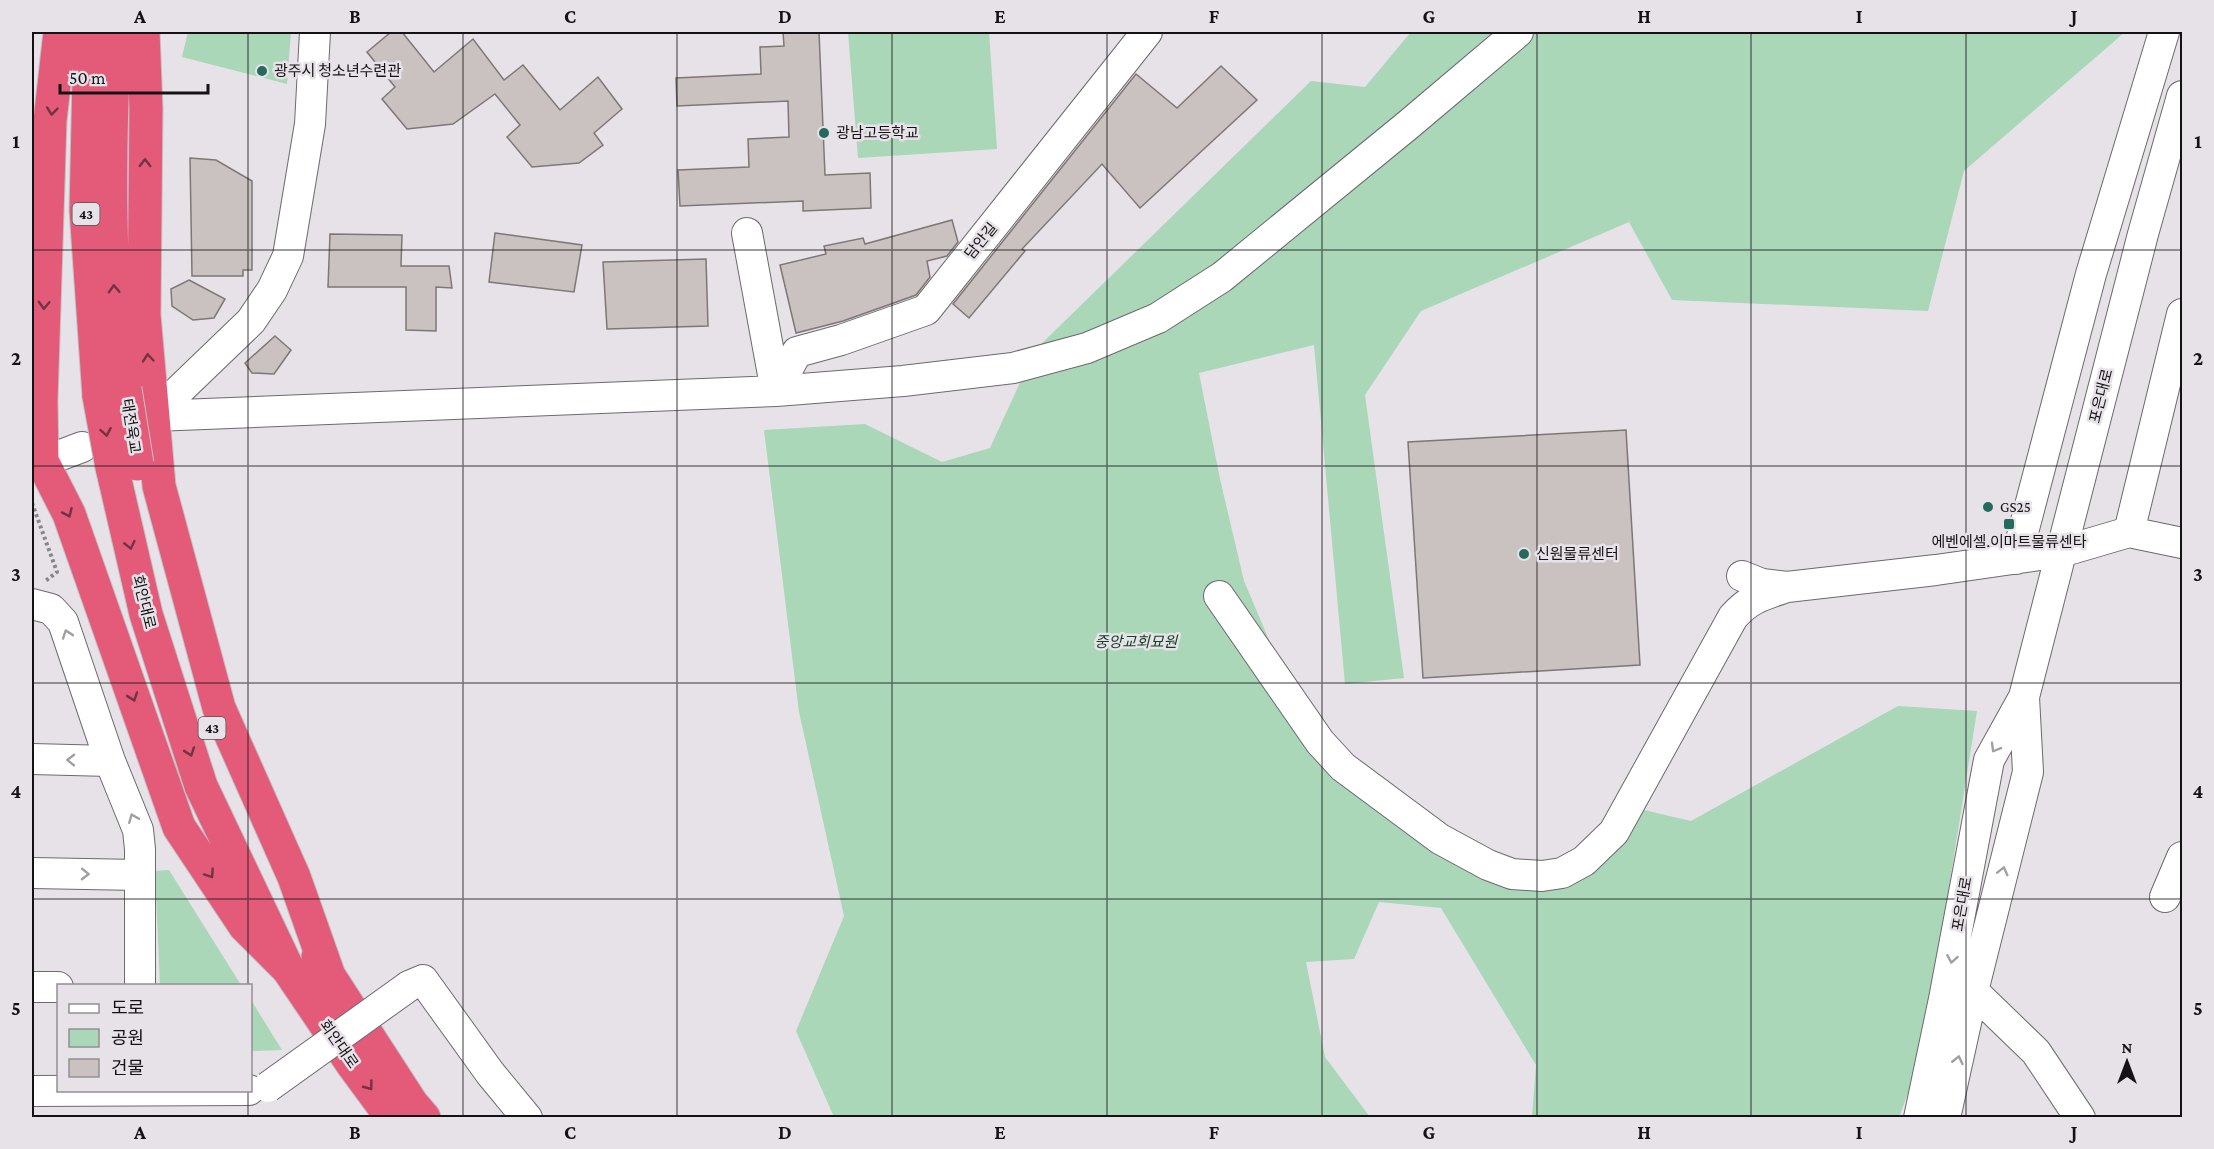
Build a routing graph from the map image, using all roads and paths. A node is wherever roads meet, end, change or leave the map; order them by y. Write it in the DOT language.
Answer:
graph roads {
  1 [pos="60,32"];
  2 [pos="90,32"];
  3 [pos="115,32"];
  4 [pos="143,32"];
  5 [pos="315,32"];
  6 [pos="1147,32"];
  7 [pos="1518,32"];
  8 [pos="2164,32"];
  9 [pos="2182,96"];
  10 [pos="747,233"];
  11 [pos="2182,314"];
  12 [pos="776,391"];
  13 [pos="112,392"];
  14 [pos="146,421"];
  15 [pos="82,447"];
  16 [pos="37,463"];
  17 [pos="124,465"];
  18 [pos="32,503"];
  19 [pos="2129,532"];
  20 [pos="2182,543"];
  21 [pos="2061,552"];
  22 [pos="2016,558"];
  23 [pos="1742,576"];
  24 [pos="1787,587"];
  25 [pos="36,595"];
  26 [pos="1219,596"];
  27 [pos="2025,697"];
  28 [pos="32,759"];
  29 [pos="110,761"];
  30 [pos="2182,857"];
  31 [pos="32,873"];
  32 [pos="139,875"];
  33 [pos="2165,897"];
  34 [pos="288,969"];
  35 [pos="328,976"];
  36 [pos="140,984"];
  37 [pos="32,987"];
  38 [pos="57,987"];
  39 [pos="1973,991"];
  40 [pos="256,1089"];
  41 [pos="32,1092"];
  42 [pos="224,1092"];
  43 [pos="140,1100"];
  44 [pos="392,1118"];
  45 [pos="424,1118"];
  46 [pos="527,1118"];
  47 [pos="1919,1118"];
  48 [pos="1945,1118"];
  49 [pos="2080,1118"];
  1 -- 16 [label="highway, one-way"];
  2 -- 13 [label="highway, 43"];
  13 -- 3 [label="highway, 43, one-way"];
  14 -- 4 [label="highway, one-way"];
  5 -- 14 [label="street"];
  6 -- 12 [label="street, 담안길"];
  7 -- 12 [label="street"];
  8 -- 22 [label="street"];
  9 -- 21 [label="street, 포은대로"];
  10 -- 12 [label="street"];
  11 -- 19 [label="street"];
  12 -- 14 [label="street"];
  13 -- 17 [label="highway, 태전육교 / 43, bridge"];
  14 -- 35 [label="highway"];
  15 -- 16 [label="street"];
  16 -- 34 [label="highway, one-way"];
  17 -- 34 [label="highway, 회안대로 / 43, one-way"];
  17 -- 35 [label="highway, 회안대로 / 43"];
  18 -- 25 [label="path"];
  19 -- 20 [label="street"];
  19 -- 21 [label="street"];
  21 -- 22 [label="street"];
  21 -- 27 [label="street, 포은대로"];
  22 -- 24 [label="street"];
  23 -- 24 [label="street"];
  24 -- 26 [label="street"];
  29 -- 25 [label="street, one-way"];
  39 -- 27 [label="street, 포은대로, one-way"];
  27 -- 47 [label="street, 포은대로, one-way"];
  29 -- 28 [label="street, one-way"];
  32 -- 29 [label="street, one-way"];
  30 -- 33 [label="street"];
  31 -- 32 [label="street, one-way"];
  32 -- 36 [label="street"];
  34 -- 44 [label="highway, 회안대로 / 43, one-way"];
  35 -- 45 [label="highway, 회안대로 / 43"];
  37 -- 38 [label="street"];
  48 -- 39 [label="street, 포은대로, one-way"];
  39 -- 49 [label="street"];
  40 -- 46 [label="street, bridge"];
  41 -- 43 [label="street"];
  42 -- 43 [label="street"];
}
